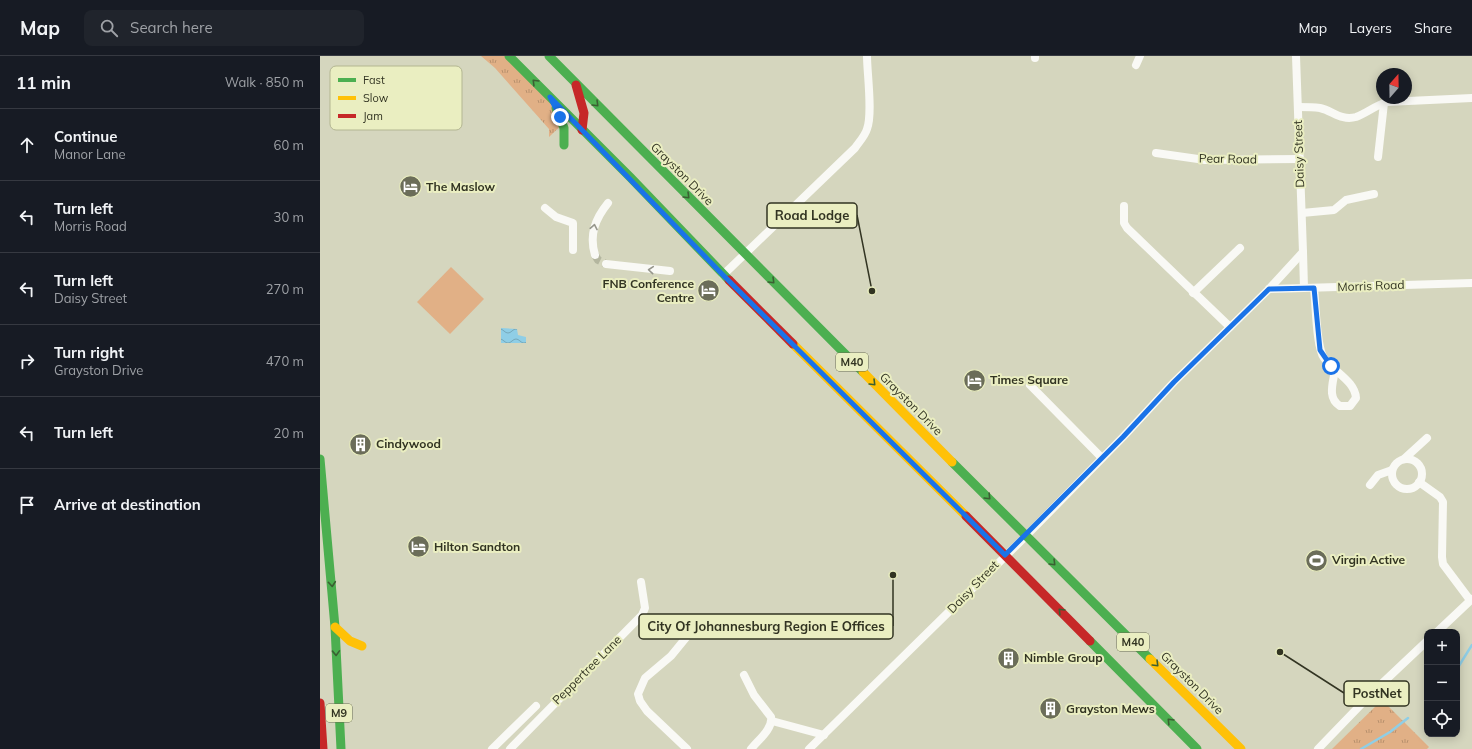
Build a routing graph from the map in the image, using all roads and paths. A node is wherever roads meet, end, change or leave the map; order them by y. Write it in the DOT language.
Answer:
graph roads {
  1 [pos="509,56"];
  2 [pos="549,56"];
  3 [pos="867,56"];
  4 [pos="1140,56"];
  5 [pos="1296,56"];
  6 [pos="1136,65"];
  7 [pos="575,82"];
  8 [pos="550,97"];
  9 [pos="1472,98"];
  10 [pos="1412,101"];
  11 [pos="1382,104"];
  12 [pos="1384,104"];
  13 [pos="1298,107"];
  14 [pos="582,130"];
  15 [pos="564,145"];
  16 [pos="1156,153"];
  17 [pos="1378,157"];
  18 [pos="1300,159"];
  19 [pos="1374,194"];
  20 [pos="608,203"];
  21 [pos="1124,206"];
  22 [pos="545,208"];
  23 [pos="1302,212"];
  24 [pos="1240,248"];
  25 [pos="573,250"];
  26 [pos="1303,252"];
  27 [pos="744,254"];
  28 [pos="595,256"];
  29 [pos="606,264"];
  30 [pos="670,272"];
  31 [pos="723,275"];
  32 [pos="1472,283"];
  33 [pos="1304,288"];
  34 [pos="1314,288"];
  35 [pos="1269,289"];
  36 [pos="1193,292"];
  37 [pos="1230,327"];
  38 [pos="1335,370"];
  39 [pos="1030,385"];
  40 [pos="1427,438"];
  41 [pos="1102,458"];
  42 [pos="320,459"];
  43 [pos="1404,459"];
  44 [pos="1392,470"];
  45 [pos="1419,482"];
  46 [pos="1370,485"];
  47 [pos="1026,536"];
  48 [pos="324,546"];
  49 [pos="1005,555"];
  50 [pos="641,582"];
  51 [pos="1471,600"];
  52 [pos="335,627"];
  53 [pos="1440,629"];
  54 [pos="689,634"];
  55 [pos="1424,644"];
  56 [pos="362,646"];
  57 [pos="744,675"];
  58 [pos="320,703"];
  59 [pos="536,706"];
  60 [pos="322,714"];
  61 [pos="772,721"];
  62 [pos="320,727"];
  63 [pos="824,735"];
  64 [pos="323,749"];
  65 [pos="341,749"];
  66 [pos="492,749"];
  67 [pos="510,749"];
  68 [pos="687,749"];
  69 [pos="752,749"];
  70 [pos="809,749"];
  71 [pos="1197,749"];
  72 [pos="1241,749"];
  73 [pos="1318,749"];
  8 -- 1 [label="main road, M40, one-way"];
  2 -- 7 [label="main road, Grayston Drive / M40"];
  3 -- 27 [label="street"];
  4 -- 6 [label="street"];
  5 -- 13 [label="street, Daisy Street"];
  7 -- 14 [label="main road"];
  7 -- 27 [label="main road, Grayston Drive / M40, one-way"];
  8 -- 14 [label="main road, M40"];
  8 -- 15 [label="main road"];
  9 -- 10 [label="street"];
  11 -- 13 [label="street"];
  12 -- 17 [label="street"];
  13 -- 18 [label="street, Daisy Street"];
  14 -- 31 [label="main road, M40"];
  16 -- 18 [label="street, Pear Road"];
  18 -- 23 [label="street, Daisy Street"];
  19 -- 23 [label="street"];
  28 -- 20 [label="street, one-way"];
  21 -- 36 [label="street"];
  22 -- 25 [label="street"];
  23 -- 26 [label="street, Daisy Street"];
  24 -- 36 [label="street"];
  26 -- 33 [label="street, Daisy Street"];
  26 -- 35 [label="street, Daisy Street"];
  27 -- 31 [label="street"];
  27 -- 47 [label="main road, Grayston Drive / M40, one-way"];
  30 -- 29 [label="street, one-way"];
  31 -- 49 [label="main road, M40"];
  32 -- 34 [label="street, Morris Road"];
  33 -- 34 [label="street, Morris Road"];
  33 -- 35 [label="street, Morris Road"];
  34 -- 38 [label="street"];
  35 -- 37 [label="street, Daisy Street"];
  36 -- 37 [label="street"];
  37 -- 41 [label="street, Daisy Street"];
  39 -- 41 [label="street"];
  40 -- 43 [label="street"];
  41 -- 47 [label="street, Daisy Street"];
  42 -- 48 [label="main road, M9"];
  43 -- 44 [label="street"];
  43 -- 45 [label="street"];
  44 -- 45 [label="street"];
  44 -- 46 [label="street"];
  45 -- 51 [label="street"];
  47 -- 49 [label="street, Daisy Street"];
  47 -- 72 [label="main road, Grayston Drive / M40, one-way"];
  48 -- 52 [label="main road, M9, one-way"];
  49 -- 63 [label="street, Daisy Street"];
  71 -- 49 [label="main road, M40, one-way"];
  50 -- 67 [label="street, Peppertree Lane"];
  51 -- 53 [label="street"];
  52 -- 56 [label="main road"];
  52 -- 65 [label="main road, M9, one-way"];
  54 -- 68 [label="street"];
  55 -- 73 [label="street"];
  57 -- 61 [label="street"];
  58 -- 60 [label="main road, M9"];
  59 -- 66 [label="street"];
  60 -- 62 [label="main road"];
  60 -- 64 [label="main road, M9"];
  61 -- 63 [label="street"];
  61 -- 69 [label="street"];
  63 -- 70 [label="street, Daisy Street"];
}
